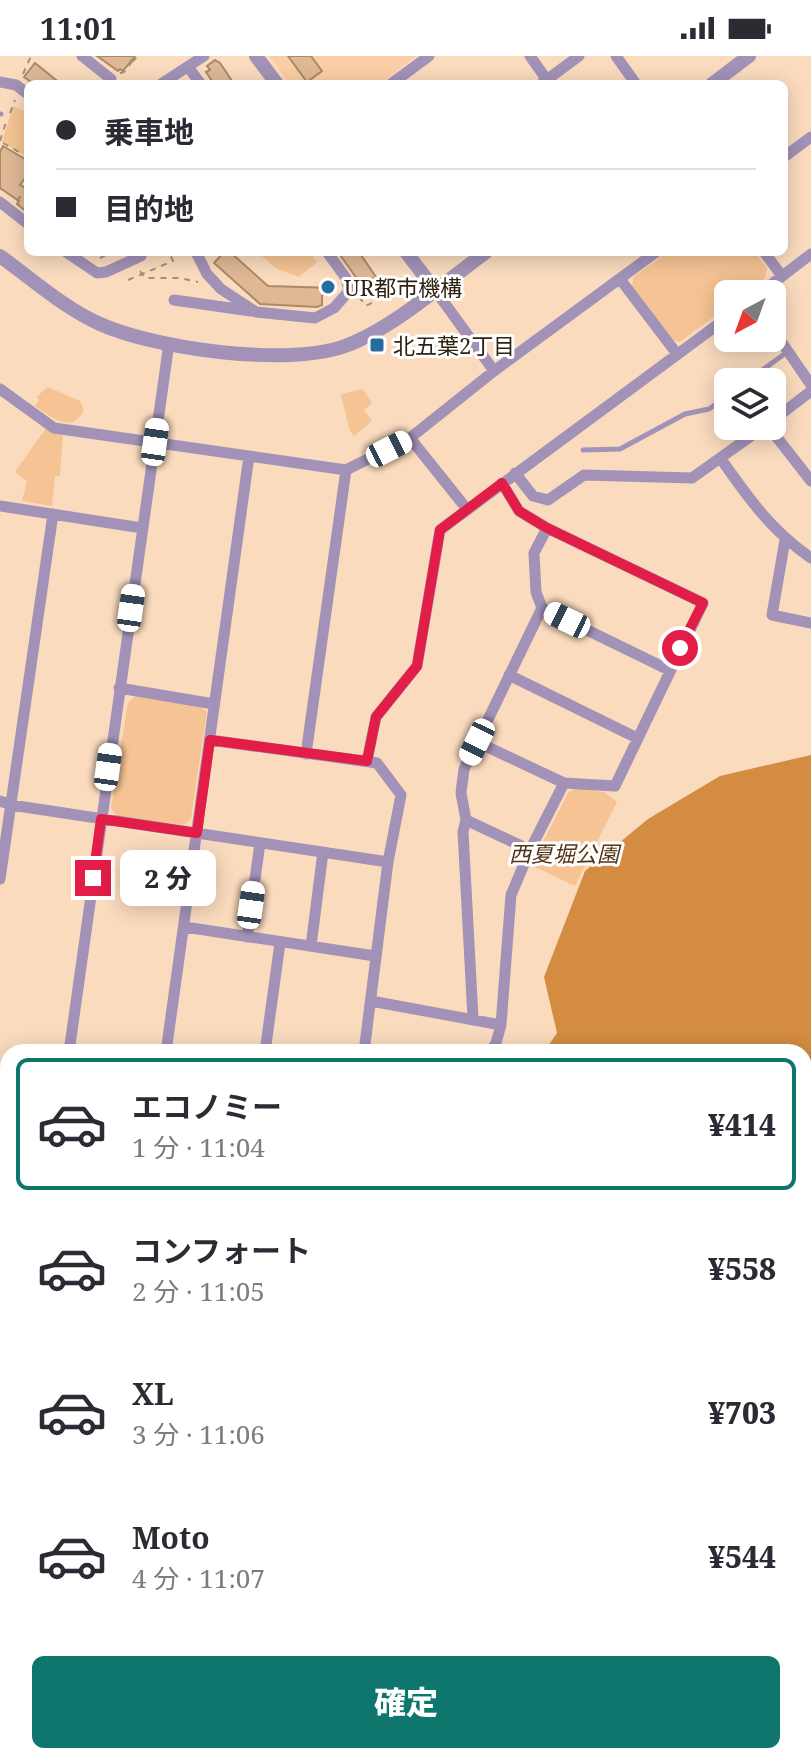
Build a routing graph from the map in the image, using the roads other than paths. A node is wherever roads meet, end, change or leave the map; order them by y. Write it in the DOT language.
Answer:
graph roads {
  1 [pos="82,56"];
  2 [pos="204,56"];
  3 [pos="256,56"];
  4 [pos="429,56"];
  5 [pos="530,56"];
  6 [pos="579,56"];
  7 [pos="616,56"];
  8 [pos="749,56"];
  9 [pos="188,67"];
  10 [pos="111,79"];
  11 [pos="167,80"];
  12 [pos="198,80"];
  13 [pos="274,80"];
  14 [pos="396,80"];
  15 [pos="543,80"];
  16 [pos="547,80"];
  17 [pos="633,80"];
  18 [pos="717,80"];
  19 [pos="0,82"];
  20 [pos="24,91"];
  21 [pos="811,137"];
  22 [pos="788,154"];
  23 [pos="0,202"];
  24 [pos="24,221"];
  25 [pos="811,254"];
  26 [pos="0,256"];
  27 [pos="72,256"];
  28 [pos="136,256"];
  29 [pos="198,256"];
  30 [pos="330,256"];
  31 [pos="409,256"];
  32 [pos="481,256"];
  33 [pos="651,256"];
  34 [pos="767,256"];
  35 [pos="782,276"];
  36 [pos="620,279"];
  37 [pos="777,280"];
  38 [pos="435,290"];
  39 [pos="174,300"];
  40 [pos="256,312"];
  41 [pos="714,327"];
  42 [pos="169,343"];
  43 [pos="786,348"];
  44 [pos="788,351"];
  45 [pos="677,354"];
  46 [pos="765,368"];
  47 [pos="494,371"];
  48 [pos="811,388"];
  49 [pos="0,389"];
  50 [pos="714,406"];
  51 [pos="786,409"];
  52 [pos="410,438"];
  53 [pos="747,440"];
  54 [pos="778,440"];
  55 [pos="155,442"];
  56 [pos="583,450"];
  57 [pos="249,456"];
  58 [pos="721,459"];
  59 [pos="346,470"];
  60 [pos="515,473"];
  61 [pos="811,481"];
  62 [pos="502,483"];
  63 [pos="0,506"];
  64 [pos="466,508"];
  65 [pos="53,514"];
  66 [pos="142,528"];
  67 [pos="547,528"];
  68 [pos="785,540"];
  69 [pos="811,558"];
  70 [pos="542,608"];
  71 [pos="811,623"];
  72 [pos="669,670"];
  73 [pos="509,675"];
  74 [pos="119,688"];
  75 [pos="214,704"];
  76 [pos="637,738"];
  77 [pos="210,740"];
  78 [pos="477,742"];
  79 [pos="306,754"];
  80 [pos="367,761"];
  81 [pos="564,783"];
  82 [pos="5,803"];
  83 [pos="101,819"];
  84 [pos="466,820"];
  85 [pos="197,833"];
  86 [pos="260,843"];
  87 [pos="530,850"];
  88 [pos="323,852"];
  89 [pos="388,862"];
  90 [pos="0,879"];
  91 [pos="185,927"];
  92 [pos="247,937"];
  93 [pos="280,943"];
  94 [pos="311,946"];
  95 [pos="375,956"];
  96 [pos="371,1001"];
  97 [pos="473,1018"];
  98 [pos="501,1025"];
  99 [pos="70,1044"];
  100 [pos="167,1044"];
  101 [pos="266,1044"];
  102 [pos="365,1044"];
  103 [pos="493,1044"];
  1 -- 10 [label="street"];
  2 -- 9 [label="street"];
  3 -- 13 [label="street"];
  4 -- 14 [label="street"];
  5 -- 15 [label="street"];
  6 -- 16 [label="street"];
  7 -- 17 [label="street"];
  8 -- 18 [label="street"];
  9 -- 11 [label="street"];
  9 -- 12 [label="street"];
  19 -- 20 [label="street"];
  21 -- 22 [label="street"];
  23 -- 24 [label="street"];
  25 -- 35 [label="street"];
  26 -- 42 [label="street"];
  27 -- 28 [label="street"];
  29 -- 40 [label="street"];
  30 -- 40 [label="street"];
  31 -- 38 [label="street"];
  32 -- 38 [label="street"];
  33 -- 36 [label="street"];
  34 -- 35 [label="street"];
  35 -- 37 [label="street"];
  36 -- 45 [label="street"];
  36 -- 47 [label="street"];
  38 -- 42 [label="street"];
  38 -- 47 [label="street"];
  39 -- 40 [label="street"];
  41 -- 45 [label="street"];
  42 -- 55 [label="street"];
  43 -- 44 [label="street"];
  44 -- 46 [label="lane"];
  44 -- 48 [label="street"];
  45 -- 60 [label="street"];
  47 -- 52 [label="street"];
  48 -- 51 [label="street"];
  49 -- 55 [label="street"];
  50 -- 56 [label="lane"];
  52 -- 59 [label="street"];
  52 -- 64 [label="street"];
  53 -- 58 [label="street"];
  54 -- 61 [label="street"];
  55 -- 57 [label="street"];
  55 -- 66 [label="street"];
  57 -- 59 [label="street"];
  57 -- 75 [label="street"];
  58 -- 60 [label="street"];
  58 -- 68 [label="street"];
  59 -- 79 [label="street"];
  60 -- 62 [label="street"];
  62 -- 64 [label="street"];
  62 -- 67 [label="street"];
  63 -- 65 [label="street"];
  64 -- 80 [label="street"];
  65 -- 66 [label="street"];
  65 -- 82 [label="street"];
  66 -- 74 [label="street"];
  67 -- 70 [label="street"];
  67 -- 72 [label="street"];
  68 -- 69 [label="street"];
  68 -- 71 [label="street"];
  70 -- 72 [label="street"];
  70 -- 73 [label="street"];
  72 -- 76 [label="street"];
  73 -- 76 [label="street"];
  73 -- 78 [label="street"];
  74 -- 75 [label="street"];
  74 -- 83 [label="street"];
  75 -- 77 [label="street"];
  76 -- 81 [label="street"];
  77 -- 79 [label="street"];
  77 -- 85 [label="street"];
  78 -- 81 [label="street"];
  78 -- 84 [label="street"];
  79 -- 80 [label="street"];
  80 -- 89 [label="street"];
  81 -- 87 [label="street"];
  82 -- 83 [label="street"];
  82 -- 90 [label="street"];
  83 -- 85 [label="street"];
  83 -- 99 [label="street"];
  84 -- 87 [label="street"];
  84 -- 97 [label="street"];
  85 -- 86 [label="street"];
  85 -- 91 [label="street"];
  86 -- 88 [label="street"];
  86 -- 92 [label="street"];
  87 -- 98 [label="street"];
  88 -- 89 [label="street"];
  88 -- 94 [label="street"];
  89 -- 95 [label="street"];
  91 -- 92 [label="street"];
  91 -- 100 [label="street"];
  92 -- 93 [label="street"];
  93 -- 94 [label="street"];
  93 -- 101 [label="street"];
  94 -- 95 [label="street"];
  95 -- 96 [label="street"];
  96 -- 97 [label="street"];
  96 -- 102 [label="street"];
  97 -- 98 [label="street"];
  98 -- 103 [label="street"];
}
